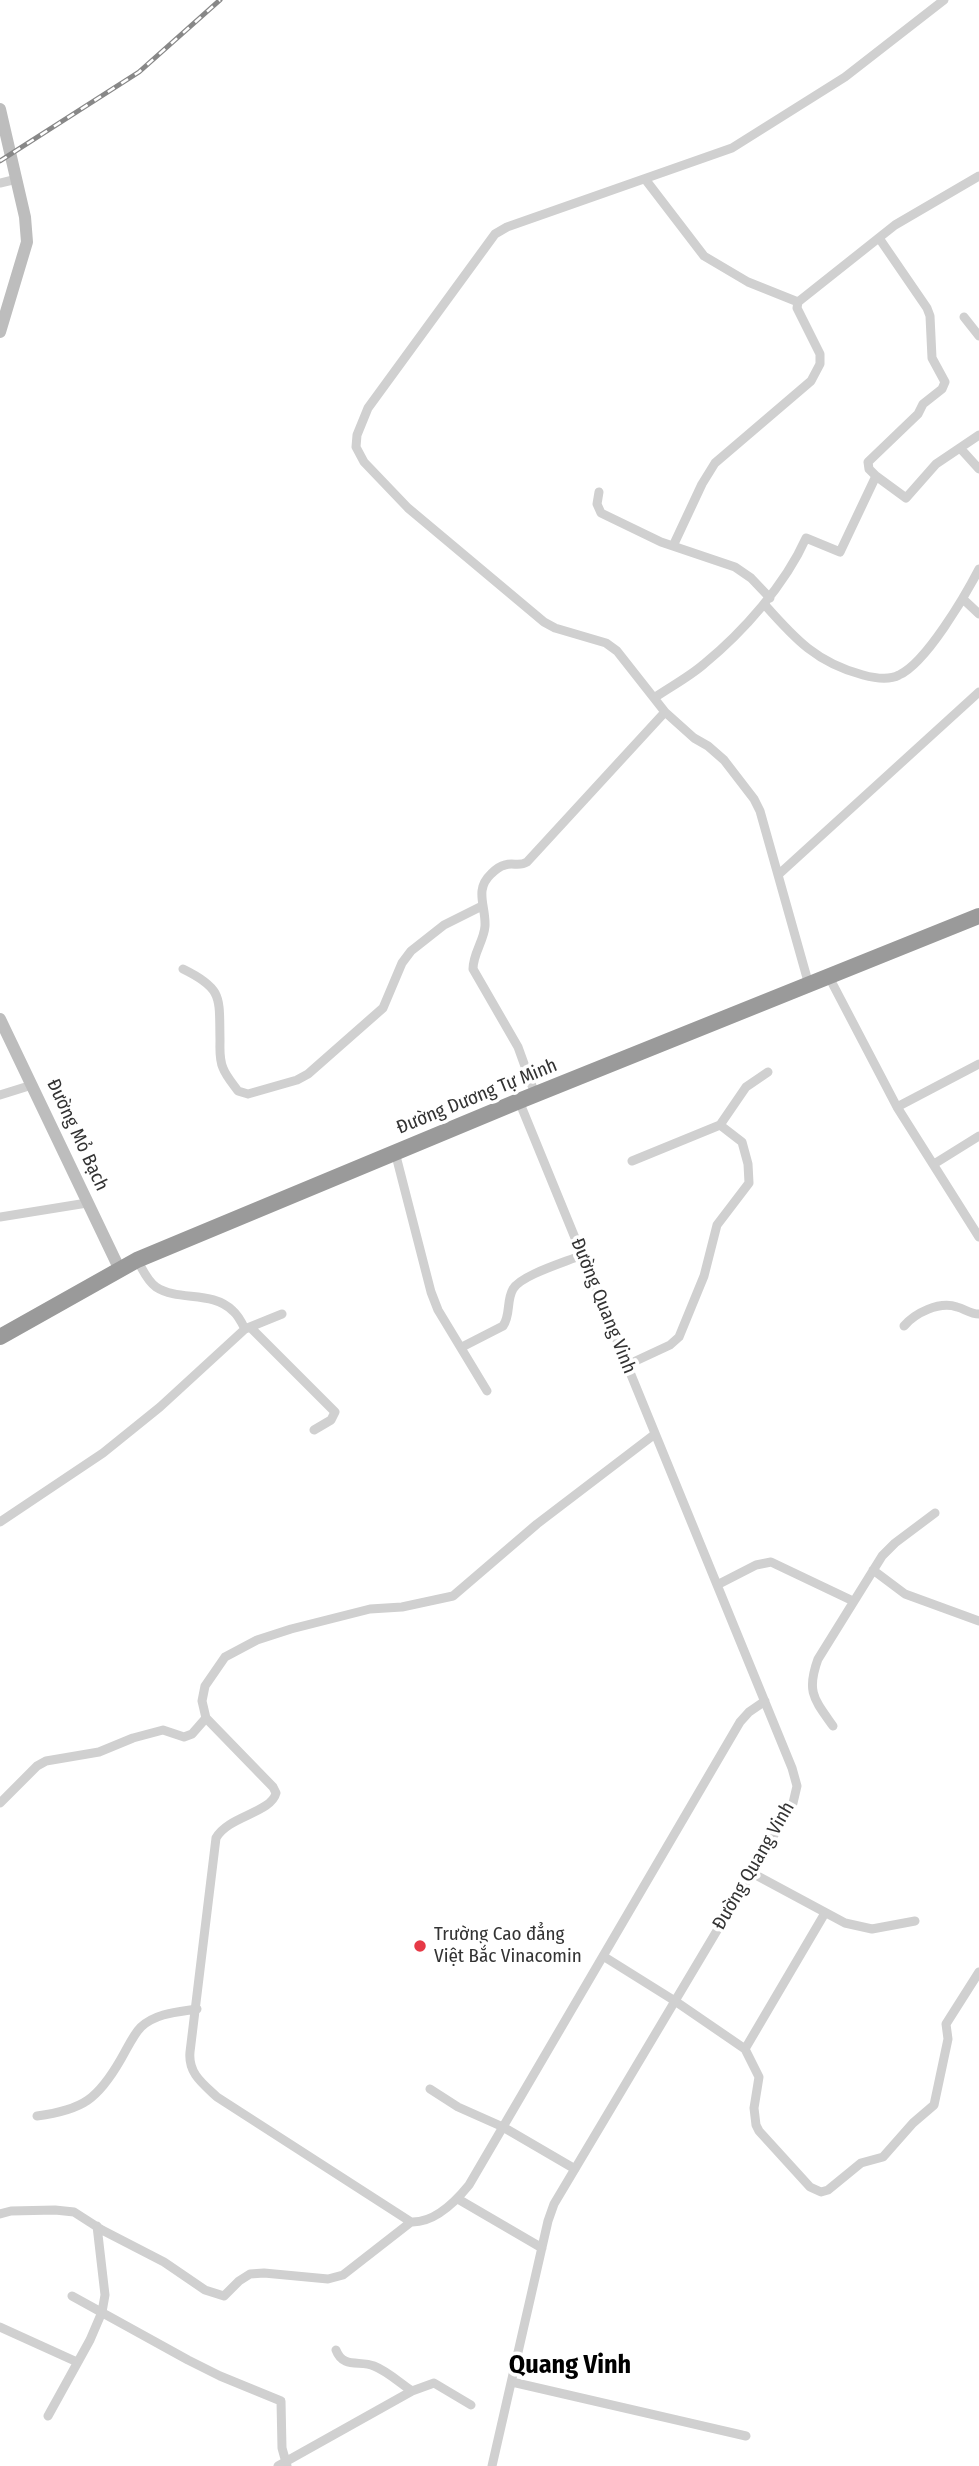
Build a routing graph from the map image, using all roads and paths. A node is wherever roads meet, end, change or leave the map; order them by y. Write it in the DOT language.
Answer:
graph roads {
  1 [pos="944,0"];
  2 [pos="0,109"];
  3 [pos="3,138"];
  4 [pos="979,176"];
  5 [pos="17,179"];
  6 [pos="645,179"];
  7 [pos="0,183"];
  8 [pos="879,238"];
  9 [pos="798,302"];
  10 [pos="964,317"];
  11 [pos="0,332"];
  12 [pos="979,336"];
  13 [pos="979,435"];
  14 [pos="960,448"];
  15 [pos="979,469"];
  16 [pos="876,476"];
  17 [pos="599,492"];
  18 [pos="673,546"];
  19 [pos="979,569"];
  20 [pos="963,599"];
  21 [pos="767,601"];
  22 [pos="979,614"];
  23 [pos="979,692"];
  24 [pos="654,698"];
  25 [pos="665,712"];
  26 [pos="778,875"];
  27 [pos="482,906"];
  28 [pos="979,916"];
  29 [pos="183,969"];
  30 [pos="829,977"];
  31 [pos="808,985"];
  32 [pos="0,1018"];
  33 [pos="979,1064"];
  34 [pos="768,1072"];
  35 [pos="32,1085"];
  36 [pos="535,1094"];
  37 [pos="0,1095"];
  38 [pos="519,1101"];
  39 [pos="897,1107"];
  40 [pos="720,1125"];
  41 [pos="979,1136"];
  42 [pos="395,1152"];
  43 [pos="632,1161"];
  44 [pos="934,1164"];
  45 [pos="87,1203"];
  46 [pos="0,1217"];
  47 [pos="979,1237"];
  48 [pos="582,1255"];
  49 [pos="137,1260"];
  50 [pos="119,1268"];
  51 [pos="282,1314"];
  52 [pos="979,1314"];
  53 [pos="904,1326"];
  54 [pos="248,1328"];
  55 [pos="0,1337"];
  56 [pos="462,1347"];
  57 [pos="627,1365"];
  58 [pos="487,1391"];
  59 [pos="314,1430"];
  60 [pos="656,1434"];
  61 [pos="934,1513"];
  62 [pos="0,1522"];
  63 [pos="873,1570"];
  64 [pos="717,1584"];
  65 [pos="853,1601"];
  66 [pos="979,1621"];
  67 [pos="765,1701"];
  68 [pos="206,1718"];
  69 [pos="833,1726"];
  70 [pos="0,1803"];
  71 [pos="752,1873"];
  72 [pos="825,1913"];
  73 [pos="915,1921"];
  74 [pos="603,1956"];
  75 [pos="979,1972"];
  76 [pos="675,2001"];
  77 [pos="197,2009"];
  78 [pos="745,2049"];
  79 [pos="430,2090"];
  80 [pos="37,2116"];
  81 [pos="503,2127"];
  82 [pos="575,2169"];
  83 [pos="458,2199"];
  84 [pos="0,2214"];
  85 [pos="411,2222"];
  86 [pos="97,2225"];
  87 [pos="541,2248"];
  88 [pos="72,2295"];
  89 [pos="102,2312"];
  90 [pos="0,2327"];
  91 [pos="336,2350"];
  92 [pos="77,2361"];
  93 [pos="512,2382"];
  94 [pos="412,2391"];
  95 [pos="471,2405"];
  96 [pos="48,2416"];
  97 [pos="746,2436"];
  98 [pos="284,2464"];
  99 [pos="492,2466"];
  1 -- 6 [label="street"];
  2 -- 3 [label="street"];
  3 -- 5 [label="street"];
  4 -- 8 [label="street"];
  5 -- 7 [label="street"];
  5 -- 11 [label="street"];
  6 -- 9 [label="street"];
  6 -- 24 [label="street"];
  8 -- 9 [label="street"];
  8 -- 16 [label="street"];
  9 -- 18 [label="street"];
  10 -- 12 [label="street"];
  13 -- 14 [label="street"];
  14 -- 15 [label="street"];
  14 -- 16 [label="street"];
  16 -- 21 [label="street"];
  17 -- 18 [label="street"];
  18 -- 21 [label="street"];
  19 -- 20 [label="street"];
  20 -- 21 [label="street"];
  20 -- 22 [label="street"];
  21 -- 24 [label="street"];
  23 -- 26 [label="street"];
  24 -- 25 [label="street"];
  25 -- 26 [label="street"];
  25 -- 27 [label="street"];
  26 -- 31 [label="street"];
  27 -- 29 [label="street"];
  27 -- 36 [label="street"];
  28 -- 30 [label="highway, Đường Dương Tự Minh"];
  30 -- 31 [label="highway, Đường Dương Tự Minh"];
  30 -- 39 [label="street"];
  31 -- 36 [label="highway, Đường Dương Tự Minh"];
  32 -- 35 [label="street, Đường Mỏ Bạch"];
  33 -- 39 [label="street"];
  34 -- 40 [label="street"];
  35 -- 37 [label="street"];
  35 -- 45 [label="street, Đường Mỏ Bạch"];
  36 -- 38 [label="highway, Đường Dương Tự Minh"];
  38 -- 42 [label="highway, Đường Dương Tự Minh"];
  38 -- 48 [label="street, Đường Quang Vinh"];
  39 -- 44 [label="street"];
  40 -- 43 [label="street"];
  40 -- 57 [label="street"];
  41 -- 44 [label="street"];
  42 -- 49 [label="highway, Đường Dương Tự Minh"];
  42 -- 56 [label="street"];
  44 -- 47 [label="street"];
  45 -- 46 [label="street"];
  45 -- 50 [label="street, Đường Mỏ Bạch"];
  48 -- 56 [label="street"];
  48 -- 57 [label="street, Đường Quang Vinh"];
  49 -- 50 [label="highway, Đường Dương Tự Minh"];
  49 -- 54 [label="street"];
  50 -- 55 [label="highway, Đường Dương Tự Minh"];
  51 -- 54 [label="street"];
  52 -- 53 [label="street"];
  54 -- 59 [label="street"];
  54 -- 62 [label="street"];
  56 -- 58 [label="street"];
  57 -- 60 [label="street, Đường Quang Vinh"];
  60 -- 64 [label="street, Đường Quang Vinh"];
  60 -- 68 [label="street"];
  61 -- 63 [label="street"];
  63 -- 65 [label="street"];
  63 -- 66 [label="street"];
  64 -- 65 [label="street"];
  64 -- 67 [label="street, Đường Quang Vinh"];
  65 -- 69 [label="street"];
  67 -- 71 [label="street, Đường Quang Vinh"];
  67 -- 74 [label="street"];
  68 -- 70 [label="street"];
  68 -- 77 [label="street"];
  71 -- 72 [label="street"];
  71 -- 76 [label="street, Đường Quang Vinh"];
  72 -- 73 [label="street"];
  72 -- 78 [label="street"];
  74 -- 76 [label="street"];
  74 -- 81 [label="street"];
  75 -- 78 [label="street"];
  76 -- 78 [label="street"];
  76 -- 82 [label="street, Đường Quang Vinh"];
  77 -- 80 [label="street"];
  77 -- 85 [label="street"];
  79 -- 81 [label="street"];
  81 -- 82 [label="street"];
  81 -- 83 [label="street"];
  82 -- 87 [label="street, Đường Quang Vinh"];
  83 -- 85 [label="street"];
  83 -- 87 [label="street"];
  84 -- 86 [label="street"];
  85 -- 86 [label="street"];
  86 -- 89 [label="street"];
  87 -- 93 [label="street, Đường Quang Vinh"];
  88 -- 89 [label="street"];
  89 -- 92 [label="street"];
  89 -- 98 [label="street"];
  90 -- 92 [label="street"];
  91 -- 94 [label="street"];
  92 -- 96 [label="street"];
  93 -- 97 [label="street"];
  93 -- 99 [label="street, Đường Quang Vinh"];
  94 -- 95 [label="street"];
  94 -- 98 [label="street"];
}
